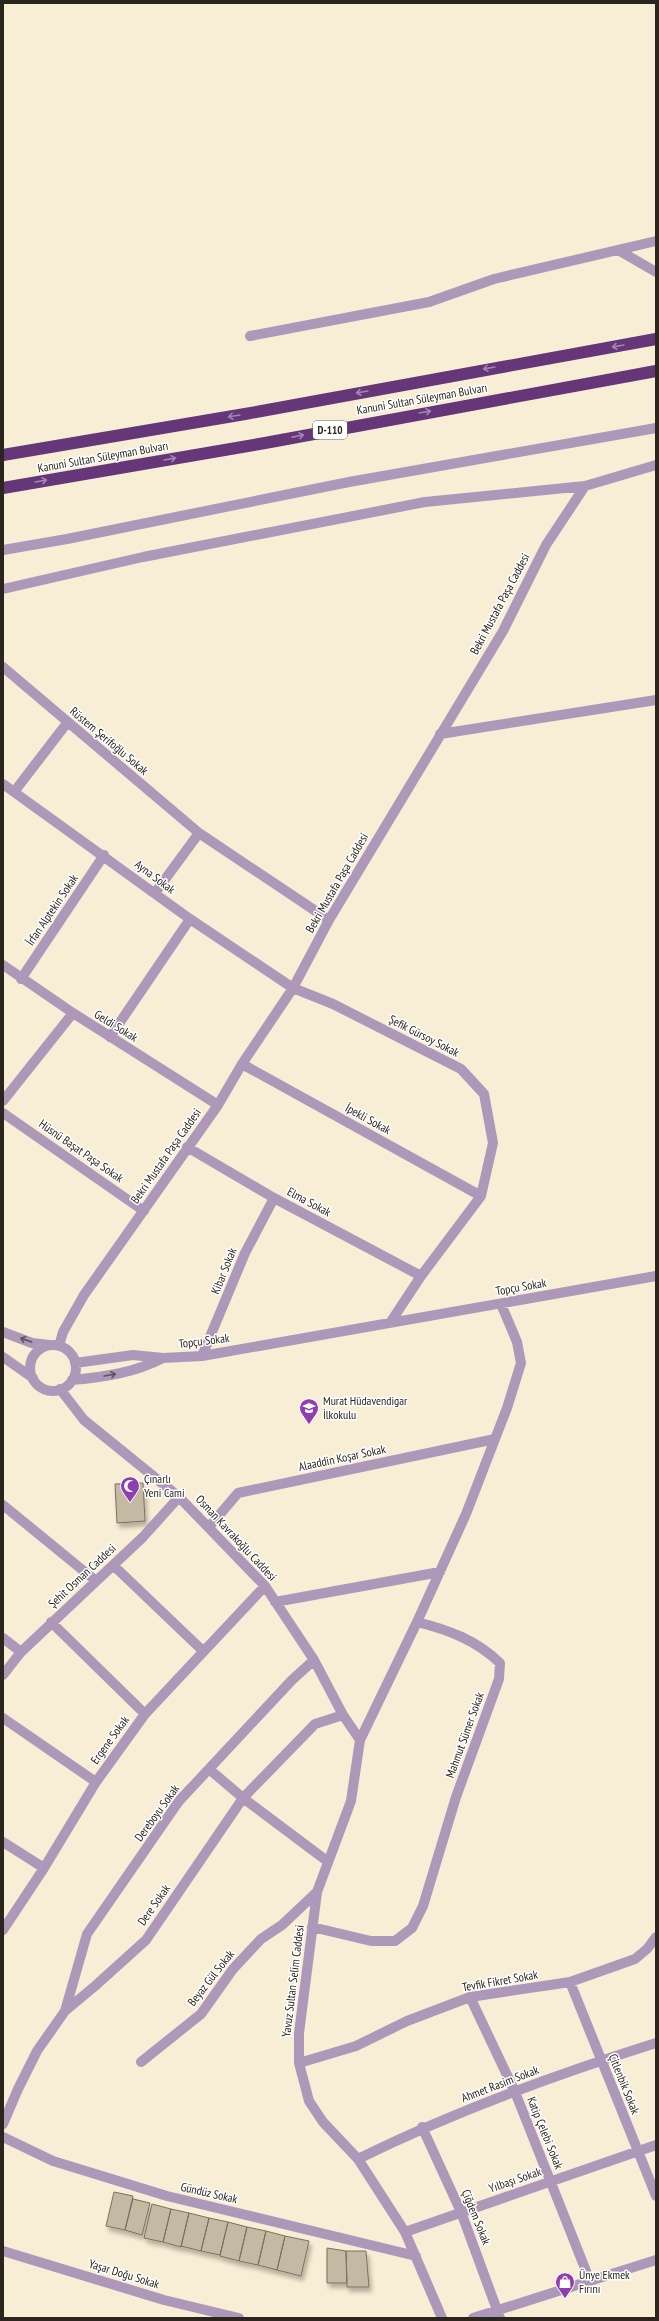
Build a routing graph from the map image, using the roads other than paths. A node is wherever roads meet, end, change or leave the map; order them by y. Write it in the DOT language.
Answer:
graph roads {
  1 [pos="656,241"];
  2 [pos="618,250"];
  3 [pos="656,272"];
  4 [pos="250,336"];
  5 [pos="656,339"];
  6 [pos="656,371"];
  7 [pos="656,428"];
  8 [pos="3,455"];
  9 [pos="656,465"];
  10 [pos="585,486"];
  11 [pos="3,488"];
  12 [pos="3,550"];
  13 [pos="3,589"];
  14 [pos="3,667"];
  15 [pos="656,700"];
  16 [pos="67,723"];
  17 [pos="440,734"];
  18 [pos="3,784"];
  19 [pos="14,792"];
  20 [pos="199,833"];
  21 [pos="104,855"];
  22 [pos="155,893"];
  23 [pos="190,919"];
  24 [pos="329,920"];
  25 [pos="3,965"];
  26 [pos="22,979"];
  27 [pos="293,988"];
  28 [pos="73,1013"];
  29 [pos="110,1037"];
  30 [pos="242,1064"];
  31 [pos="3,1100"];
  32 [pos="218,1105"];
  33 [pos="3,1113"];
  34 [pos="187,1147"];
  35 [pos="481,1196"];
  36 [pos="274,1198"];
  37 [pos="144,1211"];
  38 [pos="421,1276"];
  39 [pos="656,1276"];
  40 [pos="501,1304"];
  41 [pos="390,1323"];
  42 [pos="3,1332"];
  43 [pos="54,1346"];
  44 [pos="202,1356"];
  45 [pos="3,1357"];
  46 [pos="163,1358"];
  47 [pos="75,1364"];
  48 [pos="33,1378"];
  49 [pos="72,1380"];
  50 [pos="60,1389"];
  51 [pos="495,1440"];
  52 [pos="179,1497"];
  53 [pos="3,1505"];
  54 [pos="209,1527"];
  55 [pos="113,1565"];
  56 [pos="440,1572"];
  57 [pos="96,1581"];
  58 [pos="265,1586"];
  59 [pos="276,1602"];
  60 [pos="51,1622"];
  61 [pos="417,1622"];
  62 [pos="3,1638"];
  63 [pos="203,1651"];
  64 [pos="21,1652"];
  65 [pos="314,1660"];
  66 [pos="3,1676"];
  67 [pos="145,1714"];
  68 [pos="343,1715"];
  69 [pos="3,1718"];
  70 [pos="360,1740"];
  71 [pos="209,1769"];
  72 [pos="96,1782"];
  73 [pos="244,1798"];
  74 [pos="3,1842"];
  75 [pos="327,1861"];
  76 [pos="44,1868"];
  77 [pos="317,1892"];
  78 [pos="312,1927"];
  79 [pos="3,1930"];
  80 [pos="656,1937"];
  81 [pos="570,1982"];
  82 [pos="470,1997"];
  83 [pos="65,2011"];
  84 [pos="656,2043"];
  85 [pos="600,2060"];
  86 [pos="140,2062"];
  87 [pos="299,2063"];
  88 [pos="514,2092"];
  89 [pos="3,2124"];
  90 [pos="422,2127"];
  91 [pos="3,2137"];
  92 [pos="656,2145"];
  93 [pos="637,2152"];
  94 [pos="358,2159"];
  95 [pos="550,2181"];
  96 [pos="656,2196"];
  97 [pos="462,2212"];
  98 [pos="405,2232"];
  99 [pos="3,2251"];
  100 [pos="416,2256"];
  101 [pos="656,2260"];
  102 [pos="590,2281"];
  103 [pos="499,2315"];
  104 [pos="239,2318"];
  105 [pos="442,2318"];
  106 [pos="473,2318"];
  1 -- 2 [label="street"];
  2 -- 3 [label="street"];
  2 -- 4 [label="street"];
  5 -- 8 [label="highway, Kanuni Sultan Süleyman Bulvarı, one-way"];
  11 -- 6 [label="highway, Kanuni Sultan Süleyman Bulvarı / D-110, one-way"];
  7 -- 12 [label="street"];
  9 -- 10 [label="street"];
  10 -- 13 [label="street"];
  10 -- 17 [label="street, Bekri Mustafa Paşa Caddesi"];
  14 -- 16 [label="street, Rüstem Şerifoğlu Sokak"];
  15 -- 17 [label="street"];
  16 -- 19 [label="street"];
  16 -- 20 [label="street, Rüstem Şerifoğlu Sokak"];
  17 -- 24 [label="street, Bekri Mustafa Paşa Caddesi"];
  18 -- 19 [label="street, Ayna Sokak"];
  19 -- 21 [label="street, Ayna Sokak"];
  20 -- 22 [label="street"];
  20 -- 24 [label="street, Rüstem Şerifoğlu Sokak"];
  21 -- 22 [label="street, Ayna Sokak"];
  21 -- 26 [label="street, İrfan Alptekin Sokak"];
  22 -- 23 [label="street, Ayna Sokak"];
  23 -- 27 [label="street, Ayna Sokak"];
  23 -- 29 [label="street"];
  24 -- 27 [label="street, Bekri Mustafa Paşa Caddesi"];
  25 -- 26 [label="street, Geldi Sokak"];
  26 -- 28 [label="street, Geldi Sokak"];
  27 -- 30 [label="street, Bekri Mustafa Paşa Caddesi"];
  27 -- 35 [label="street, Şefik Gürsoy Sokak"];
  28 -- 29 [label="street, Geldi Sokak"];
  28 -- 31 [label="street"];
  29 -- 32 [label="street, Geldi Sokak"];
  30 -- 32 [label="street, Bekri Mustafa Paşa Caddesi"];
  30 -- 35 [label="street, İpekli Sokak"];
  32 -- 34 [label="street, Bekri Mustafa Paşa Caddesi"];
  33 -- 37 [label="street, Hüsnü Başat Paşa Sokak"];
  34 -- 36 [label="street, Elma Sokak"];
  34 -- 37 [label="street, Bekri Mustafa Paşa Caddesi"];
  35 -- 38 [label="street"];
  36 -- 38 [label="street, Elma Sokak"];
  36 -- 44 [label="street, Kibar Sokak"];
  37 -- 43 [label="street, Bekri Mustafa Paşa Caddesi"];
  38 -- 41 [label="street"];
  39 -- 40 [label="street, Topçu Sokak"];
  40 -- 41 [label="street, Topçu Sokak"];
  40 -- 51 [label="street"];
  41 -- 44 [label="street, Topçu Sokak"];
  43 -- 42 [label="street, one-way"];
  43 -- 47 [label="street"];
  43 -- 48 [label="street"];
  44 -- 46 [label="street, Topçu Sokak"];
  45 -- 48 [label="street"];
  46 -- 47 [label="street, Topçu Sokak"];
  49 -- 46 [label="street, Topçu Sokak, one-way"];
  47 -- 49 [label="street"];
  48 -- 50 [label="street"];
  49 -- 50 [label="street"];
  50 -- 52 [label="street, Osman Kavrakoğlu Caddesi"];
  51 -- 54 [label="street, Alaaddin Koşar Sokak"];
  51 -- 56 [label="street"];
  52 -- 54 [label="street, Osman Kavrakoğlu Caddesi"];
  52 -- 55 [label="street, Şehit Osman Caddesi"];
  53 -- 57 [label="street"];
  54 -- 58 [label="street, Osman Kavrakoğlu Caddesi"];
  55 -- 57 [label="street, Şehit Osman Caddesi"];
  55 -- 63 [label="street"];
  56 -- 59 [label="street"];
  56 -- 61 [label="street"];
  57 -- 60 [label="street, Şehit Osman Caddesi"];
  58 -- 59 [label="street, Osman Kavrakoğlu Caddesi"];
  58 -- 63 [label="street, Ergene Sokak"];
  59 -- 65 [label="street, Osman Kavrakoğlu Caddesi"];
  60 -- 64 [label="street, Şehit Osman Caddesi"];
  60 -- 67 [label="street"];
  61 -- 70 [label="street"];
  61 -- 78 [label="street, Mahmut Sümer Sokak"];
  62 -- 64 [label="street"];
  63 -- 67 [label="street, Ergene Sokak"];
  64 -- 66 [label="street, Şehit Osman Caddesi"];
  65 -- 68 [label="street, Osman Kavrakoğlu Caddesi"];
  65 -- 71 [label="street, Dereboyu Sokak"];
  67 -- 72 [label="street, Ergene Sokak"];
  68 -- 70 [label="street"];
  68 -- 73 [label="street, Dere Sokak"];
  69 -- 72 [label="street"];
  70 -- 75 [label="street, Yavuz Sultan Selim Caddesi"];
  71 -- 73 [label="street"];
  71 -- 83 [label="street, Dereboyu Sokak"];
  72 -- 76 [label="street, Ergene Sokak"];
  73 -- 75 [label="street"];
  73 -- 83 [label="street, Dere Sokak"];
  74 -- 76 [label="street"];
  75 -- 77 [label="street, Yavuz Sultan Selim Caddesi"];
  76 -- 79 [label="street, Ergene Sokak"];
  77 -- 78 [label="street, Yavuz Sultan Selim Caddesi"];
  77 -- 86 [label="street, Beyaz Gül Sokak"];
  78 -- 87 [label="street, Yavuz Sultan Selim Caddesi"];
  80 -- 81 [label="street, Tevfik Fikret Sokak"];
  81 -- 82 [label="street, Tevfik Fikret Sokak"];
  81 -- 85 [label="street, Çitlenbik Sokak"];
  82 -- 87 [label="street, Tevfik Fikret Sokak"];
  82 -- 88 [label="street, Katip Çelebi Sokak"];
  83 -- 89 [label="street, Dere Sokak"];
  84 -- 85 [label="street, Ahmet Rasim Sokak"];
  85 -- 88 [label="street, Ahmet Rasim Sokak"];
  85 -- 93 [label="street, Çitlenbik Sokak"];
  87 -- 94 [label="street, Yavuz Sultan Selim Caddesi"];
  88 -- 90 [label="street, Ahmet Rasim Sokak"];
  88 -- 95 [label="street, Katip Çelebi Sokak"];
  90 -- 94 [label="street, Ahmet Rasim Sokak"];
  90 -- 97 [label="street, Çiğdem Sokak"];
  91 -- 100 [label="street, Gündüz Sokak"];
  92 -- 93 [label="street, Yılbaşı Sokak"];
  93 -- 95 [label="street, Yılbaşı Sokak"];
  93 -- 96 [label="street, Çitlenbik Sokak"];
  94 -- 98 [label="street, Yavuz Sultan Selim Caddesi"];
  95 -- 97 [label="street, Yılbaşı Sokak"];
  95 -- 102 [label="street, Katip Çelebi Sokak"];
  97 -- 98 [label="street, Yılbaşı Sokak"];
  97 -- 103 [label="street, Çiğdem Sokak"];
  98 -- 100 [label="street, Yavuz Sultan Selim Caddesi"];
  99 -- 104 [label="street, Yaşar Doğu Sokak"];
  100 -- 105 [label="street, Yavuz Sultan Selim Caddesi"];
  101 -- 102 [label="street"];
  102 -- 103 [label="street"];
  103 -- 106 [label="street"];
}
